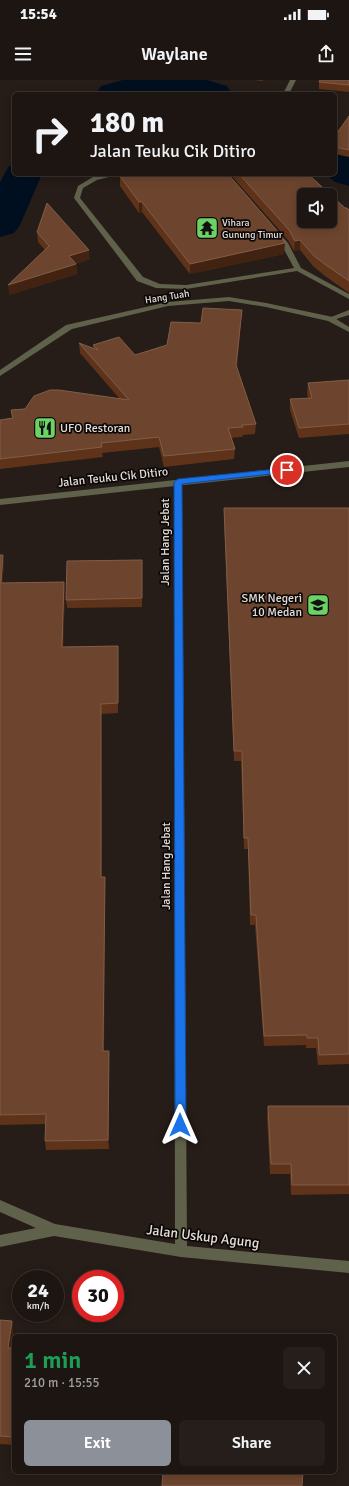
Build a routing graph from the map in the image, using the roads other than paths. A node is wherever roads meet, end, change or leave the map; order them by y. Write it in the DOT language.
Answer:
graph roads {
  1 [pos="293,80"];
  2 [pos="287,92"];
  3 [pos="106,176"];
  4 [pos="269,226"];
  5 [pos="298,269"];
  6 [pos="349,297"];
  7 [pos="349,312"];
  8 [pos="330,320"];
  9 [pos="349,330"];
  10 [pos="0,374"];
  11 [pos="349,464"];
  12 [pos="178,482"];
  13 [pos="0,502"];
  14 [pos="0,1206"];
  15 [pos="54,1230"];
  16 [pos="0,1242"];
  17 [pos="181,1251"];
  18 [pos="349,1267"];
  1 -- 2 [label="street"];
  3 -- 5 [label="street"];
  4 -- 5 [label="street"];
  5 -- 6 [label="street"];
  7 -- 8 [label="street"];
  8 -- 9 [label="street, Hang Tuah"];
  8 -- 10 [label="street, Hang Tuah"];
  11 -- 12 [label="street, Jalan Teuku Cik Ditiro"];
  12 -- 13 [label="street, Jalan Teuku Cik Ditiro"];
  12 -- 17 [label="street, Jalan Hang Jebat"];
  14 -- 15 [label="street, Jalan Uskup Agung"];
  15 -- 16 [label="street, Jalan Uskup Agung"];
  15 -- 17 [label="street, Jalan Uskup Agung"];
  17 -- 18 [label="street, Jalan Uskup Agung"];
}
